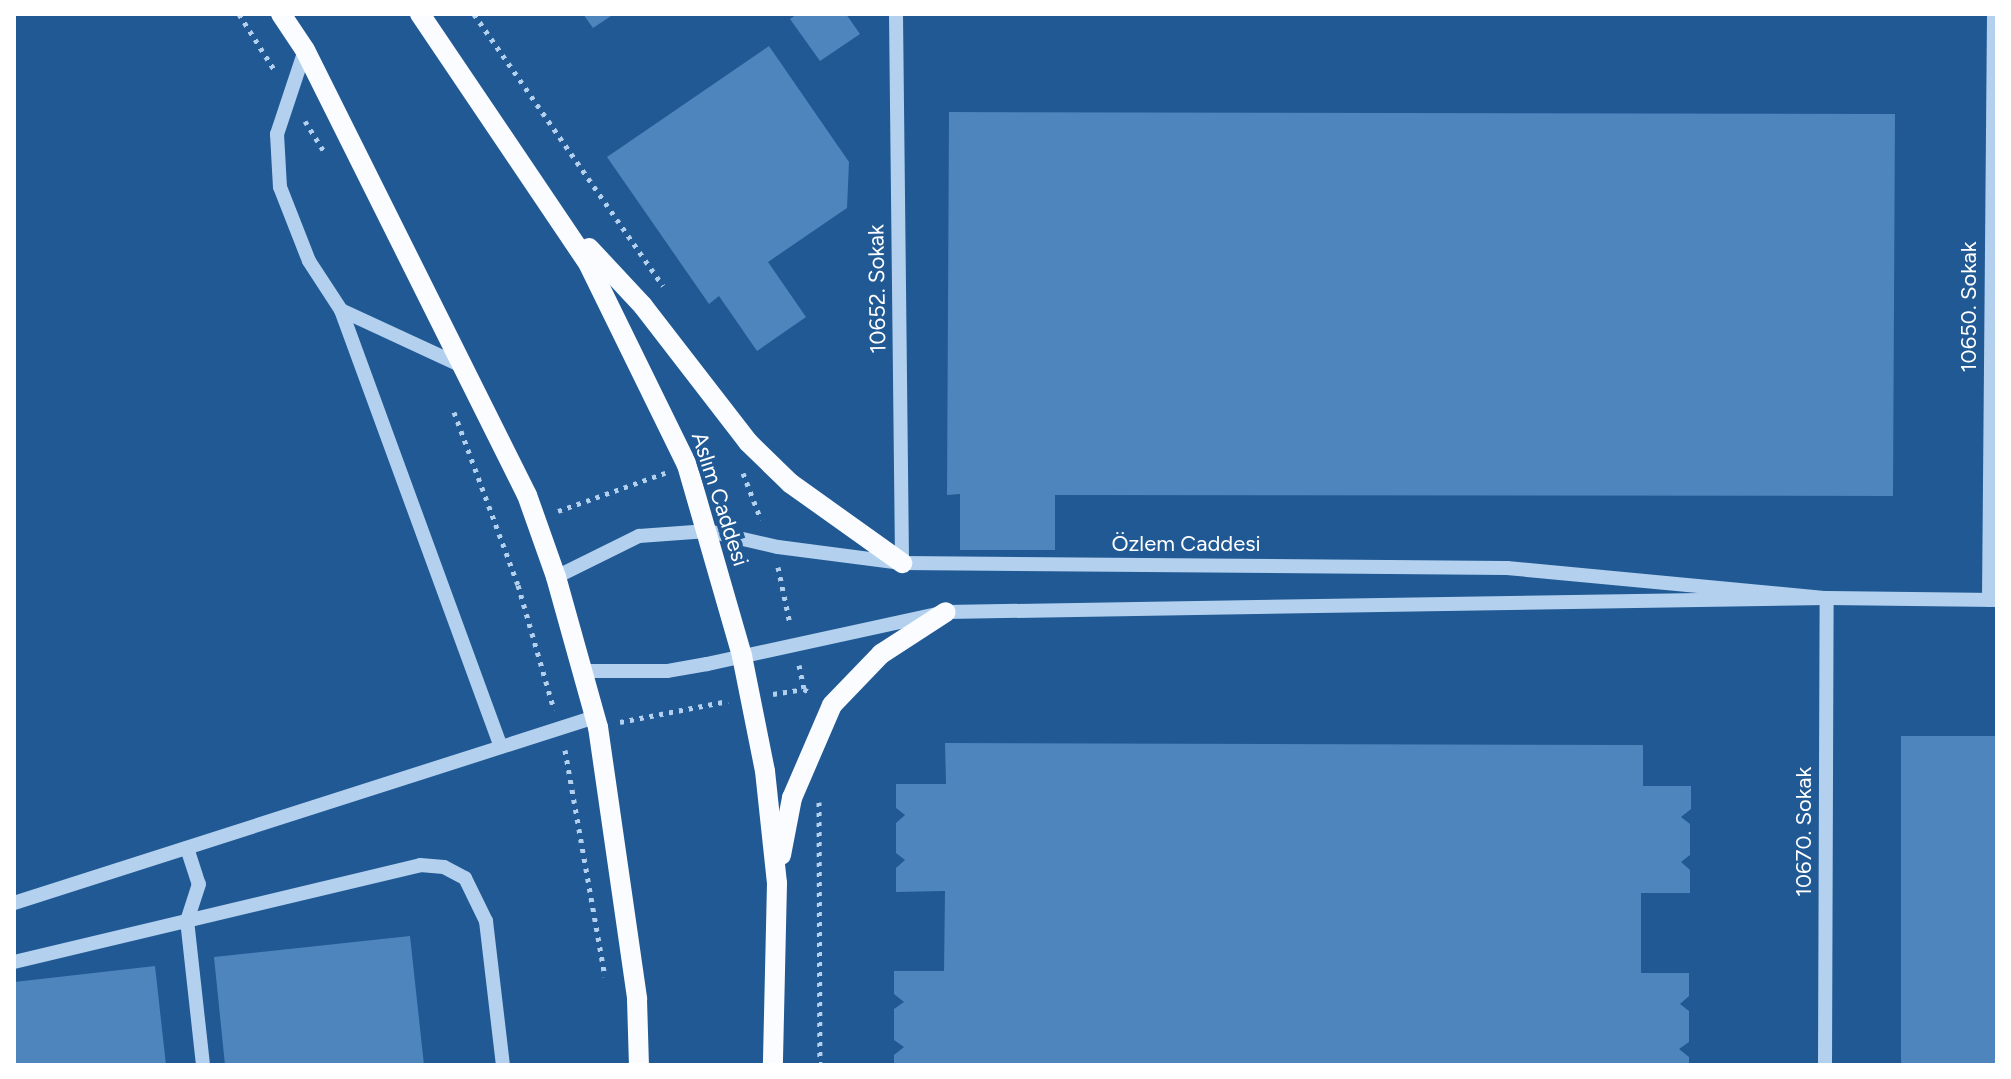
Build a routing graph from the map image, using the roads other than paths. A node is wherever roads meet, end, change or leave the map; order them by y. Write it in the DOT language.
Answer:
graph roads {
  1 [pos="281,14"];
  2 [pos="420,14"];
  3 [pos="896,14"];
  4 [pos="1994,14"];
  5 [pos="305,50"];
  6 [pos="550,206"];
  7 [pos="341,310"];
  8 [pos="462,366"];
  9 [pos="708,531"];
  10 [pos="902,563"];
  11 [pos="556,577"];
  12 [pos="1827,598"];
  13 [pos="1993,600"];
  14 [pos="946,612"];
  15 [pos="742,656"];
  16 [pos="585,671"];
  17 [pos="597,722"];
  18 [pos="501,747"];
  19 [pos="187,848"];
  20 [pos="777,883"];
  21 [pos="14,903"];
  22 [pos="187,920"];
  23 [pos="14,962"];
  24 [pos="203,1065"];
  25 [pos="503,1065"];
  26 [pos="639,1065"];
  27 [pos="773,1065"];
  28 [pos="1825,1065"];
  1 -- 5 [label="main road"];
  2 -- 6 [label="main road, Aslım Caddesi"];
  3 -- 10 [label="street, 10652. Sokak"];
  4 -- 13 [label="street, 10650. Sokak"];
  5 -- 7 [label="street"];
  5 -- 8 [label="main road"];
  6 -- 9 [label="main road, Aslım Caddesi"];
  6 -- 10 [label="main road"];
  7 -- 8 [label="street"];
  7 -- 18 [label="street"];
  8 -- 11 [label="main road"];
  9 -- 10 [label="street, Özlem Caddesi"];
  9 -- 11 [label="street, Özlem Caddesi"];
  9 -- 15 [label="main road, Aslım Caddesi"];
  10 -- 12 [label="street, Özlem Caddesi"];
  11 -- 16 [label="main road"];
  12 -- 13 [label="street, Özlem Caddesi"];
  12 -- 14 [label="street, Özlem Caddesi"];
  12 -- 28 [label="street, 10670. Sokak"];
  14 -- 15 [label="street, Özlem Caddesi"];
  14 -- 20 [label="main road"];
  15 -- 16 [label="street, Özlem Caddesi"];
  15 -- 20 [label="main road, Aslım Caddesi"];
  16 -- 17 [label="main road"];
  17 -- 18 [label="street"];
  17 -- 26 [label="main road"];
  18 -- 19 [label="street"];
  19 -- 21 [label="street"];
  19 -- 22 [label="street"];
  20 -- 27 [label="main road, Aslım Caddesi"];
  22 -- 23 [label="street"];
  22 -- 24 [label="street"];
  22 -- 25 [label="street"];
}
